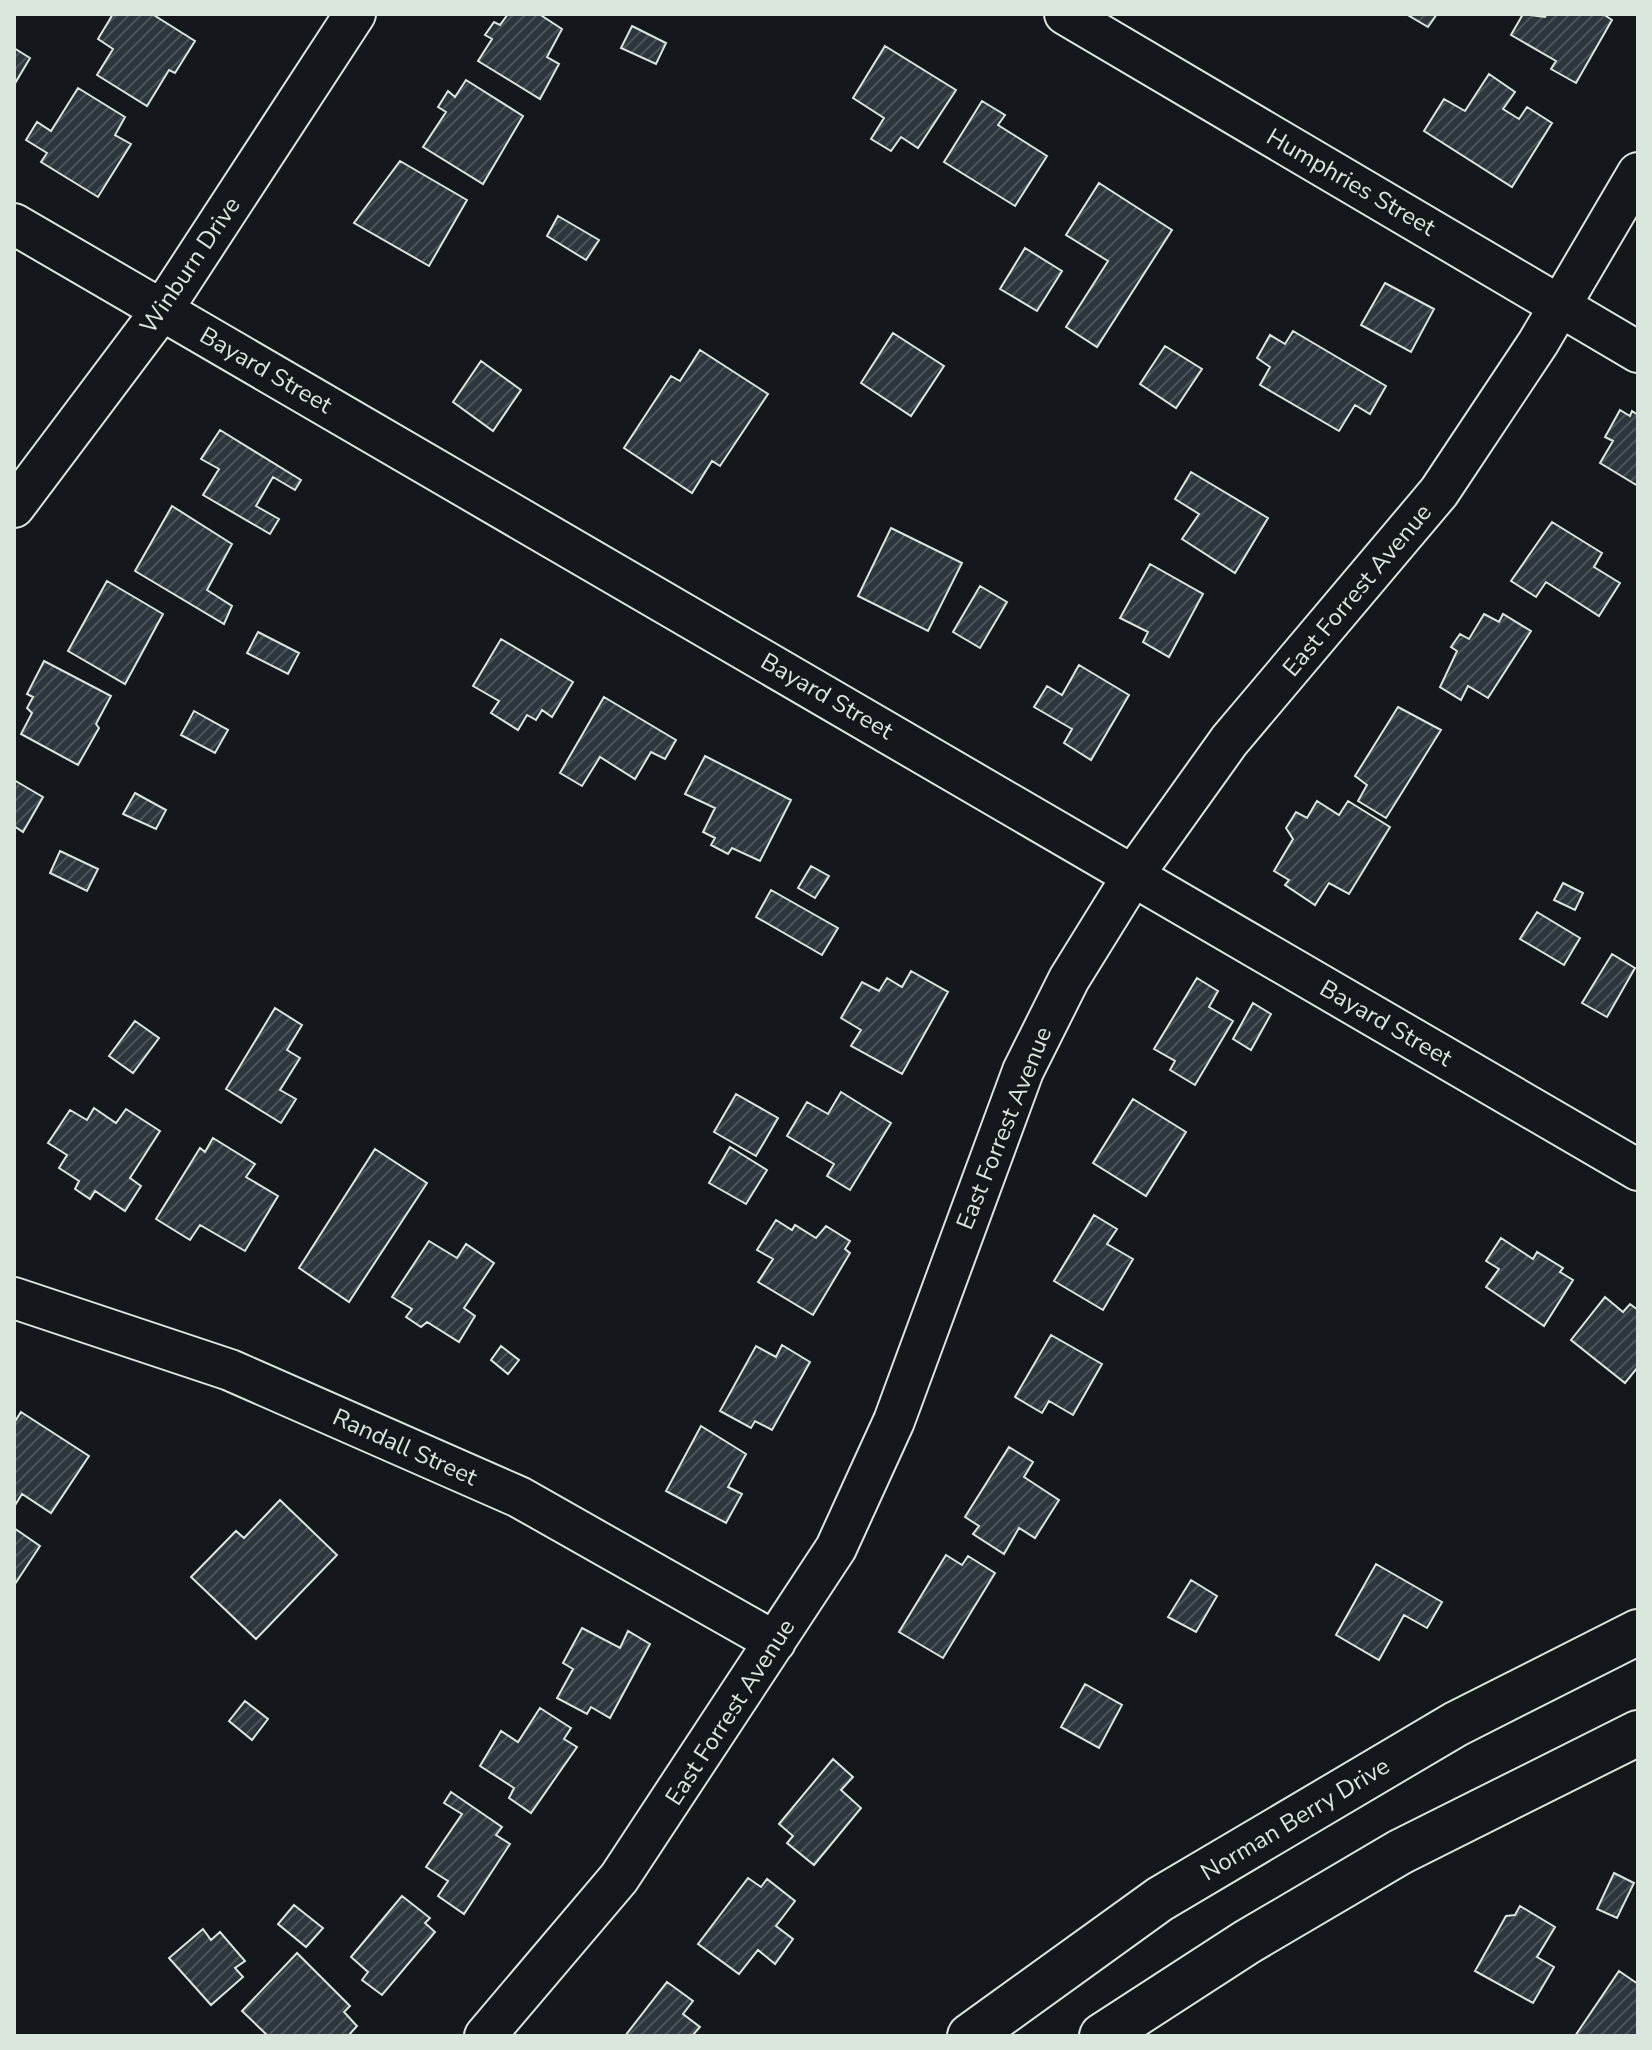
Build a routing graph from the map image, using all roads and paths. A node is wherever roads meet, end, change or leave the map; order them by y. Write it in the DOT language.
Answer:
graph roads {
  1 [pos="355,14"];
  2 [pos="1065,14"];
  3 [pos="1638,173"];
  4 [pos="14,224"];
  5 [pos="1561,306"];
  6 [pos="162,310"];
  7 [pos="1638,352"];
  8 [pos="14,507"];
  9 [pos="1134,874"];
  10 [pos="1638,1170"];
  11 [pos="14,1298"];
  12 [pos="1638,1632"];
  13 [pos="775,1642"];
  14 [pos="1638,1733"];
  15 [pos="485,2036"];
  16 [pos="970,2036"];
  17 [pos="1102,2036"];
  1 -- 6 [label="street, Winburn Drive"];
  2 -- 5 [label="street, Humphries Street"];
  3 -- 5 [label="street, East Forrest Avenue"];
  4 -- 6 [label="street, Bayard Street"];
  5 -- 7 [label="street, Humphries Street"];
  5 -- 9 [label="street, East Forrest Avenue"];
  6 -- 8 [label="street, Winburn Drive"];
  6 -- 9 [label="street, Bayard Street"];
  9 -- 10 [label="street, Bayard Street"];
  9 -- 13 [label="street, East Forrest Avenue"];
  11 -- 13 [label="street, Randall Street"];
  12 -- 16 [label="main road, Norman Berry Drive"];
  13 -- 15 [label="street, East Forrest Avenue"];
  14 -- 17 [label="main road"];
}
